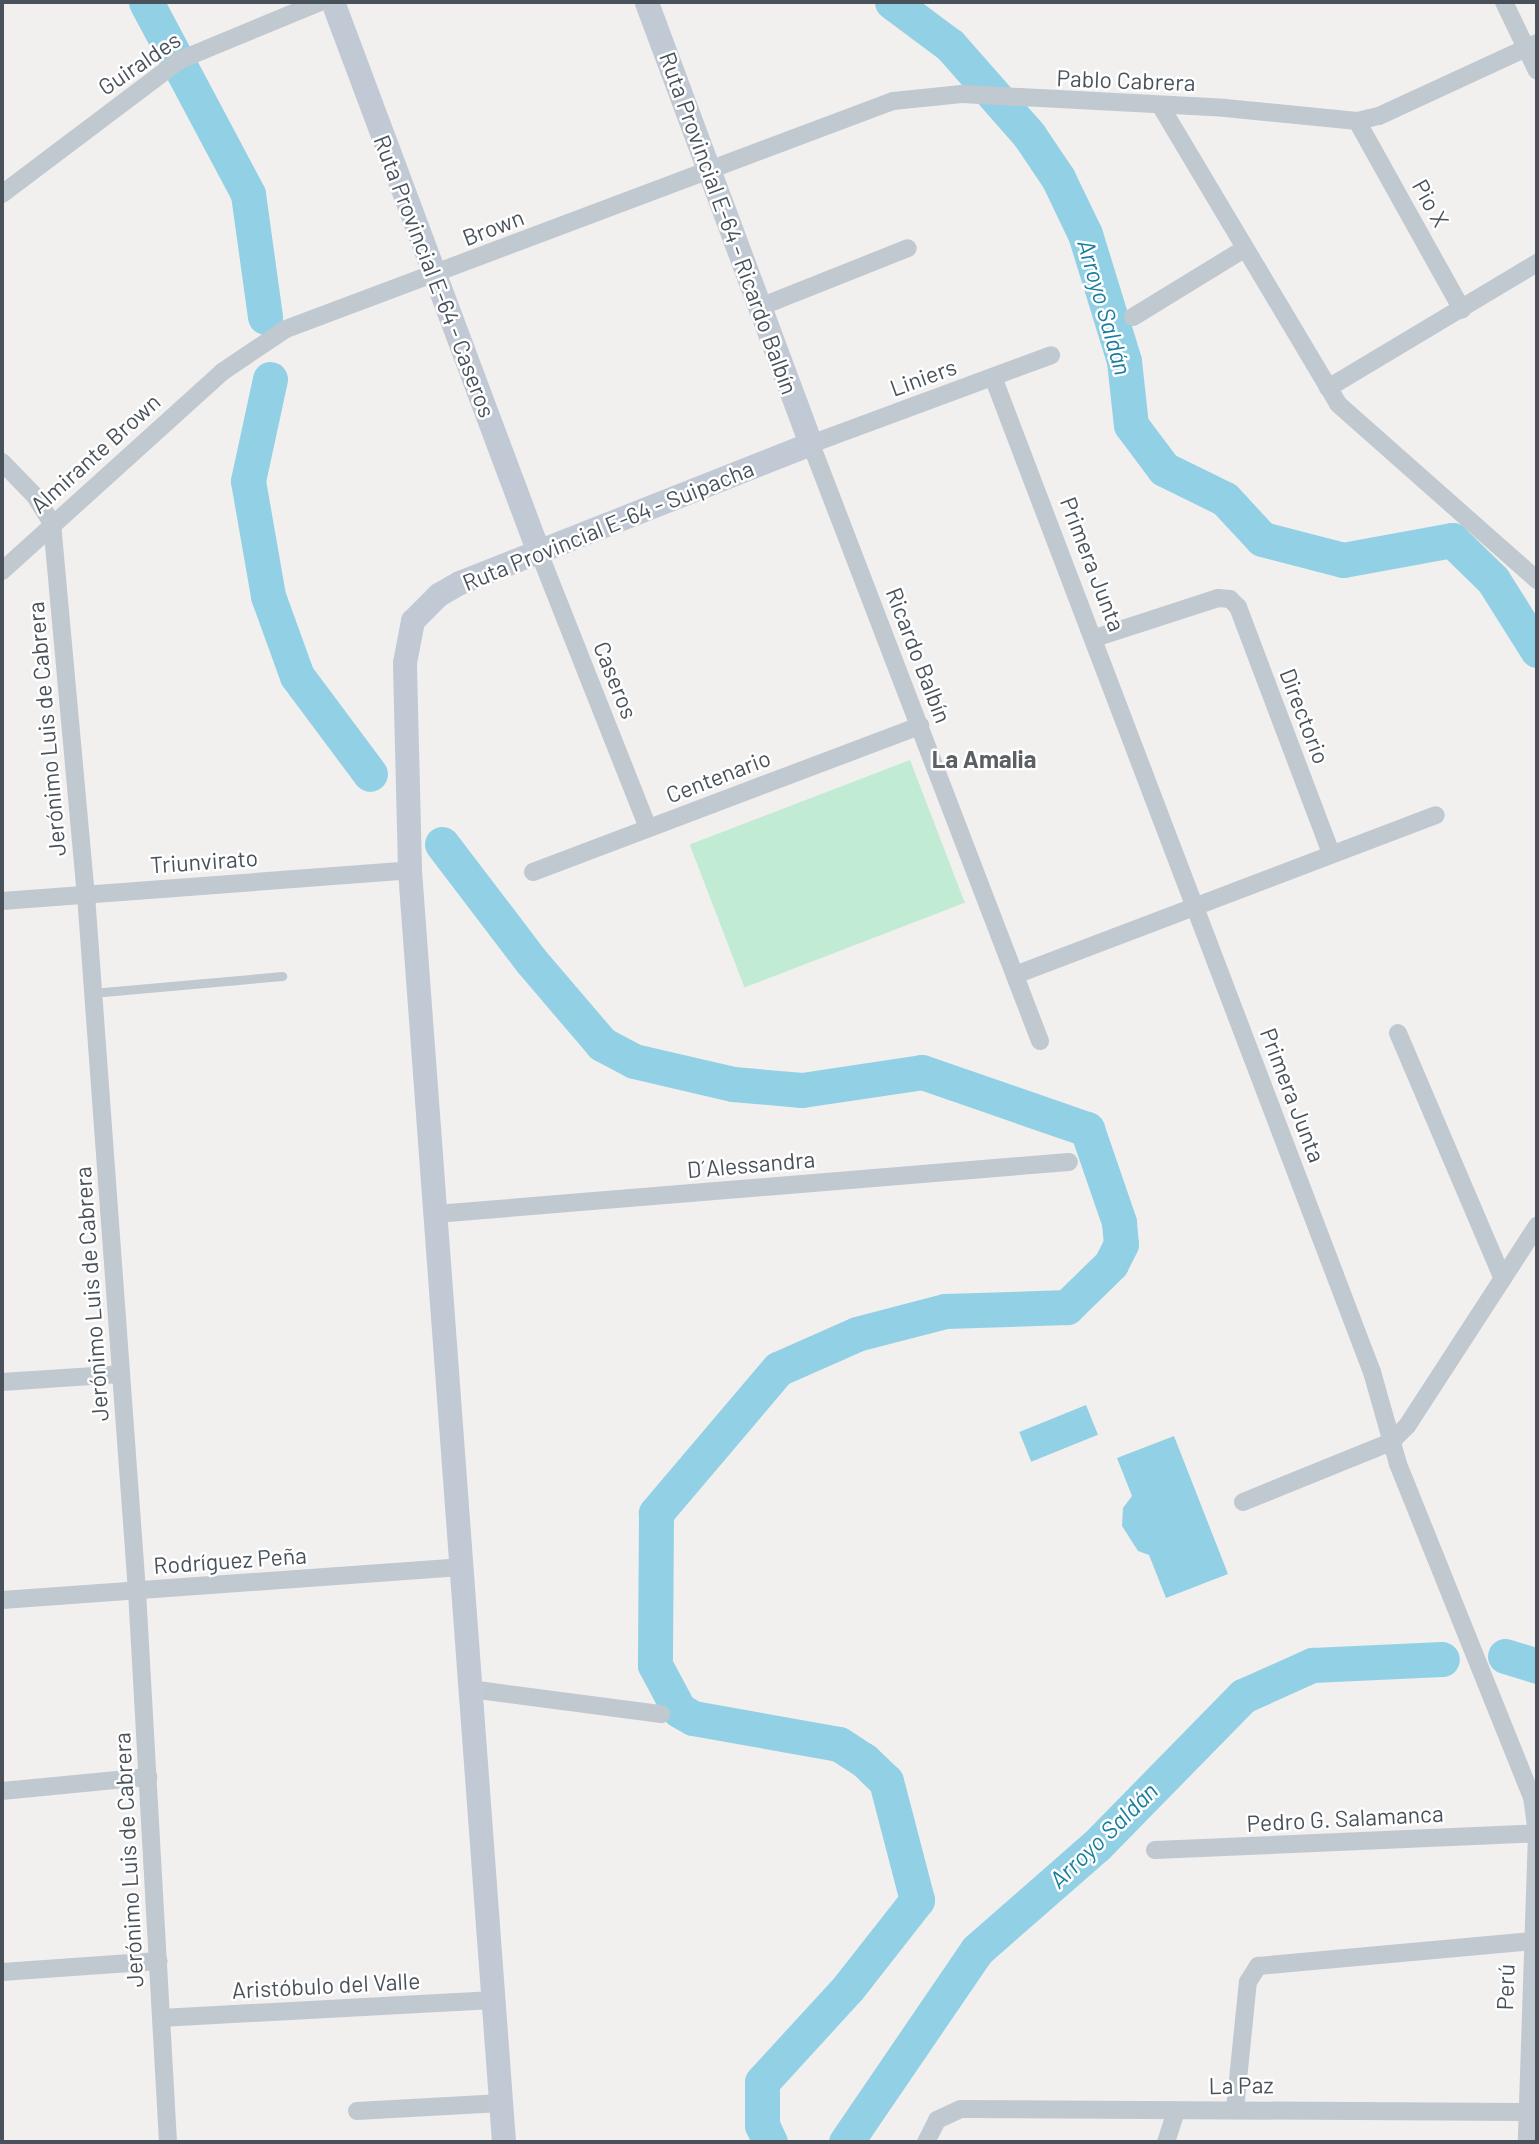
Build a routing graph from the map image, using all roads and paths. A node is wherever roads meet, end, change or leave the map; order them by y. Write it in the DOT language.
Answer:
graph roads {
  1 [pos="320,2"];
  2 [pos="333,2"];
  3 [pos="647,2"];
  4 [pos="1504,2"];
  5 [pos="1532,46"];
  6 [pos="1537,71"];
  7 [pos="1160,105"];
  8 [pos="1357,121"];
  9 [pos="710,171"];
  10 [pos="2,194"];
  11 [pos="908,248"];
  12 [pos="1244,249"];
  13 [pos="1537,262"];
  14 [pos="435,275"];
  15 [pos="760,307"];
  16 [pos="1462,310"];
  17 [pos="1133,317"];
  18 [pos="1051,355"];
  19 [pos="222,372"];
  20 [pos="993,377"];
  21 [pos="1328,388"];
  22 [pos="811,444"];
  23 [pos="2,462"];
  24 [pos="52,523"];
  25 [pos="538,550"];
  26 [pos="2,571"];
  27 [pos="1537,580"];
  28 [pos="1095,638"];
  29 [pos="920,726"];
  30 [pos="1436,815"];
  31 [pos="648,828"];
  32 [pos="1331,853"];
  33 [pos="410,870"];
  34 [pos="533,872"];
  35 [pos="86,895"];
  36 [pos="2,901"];
  37 [pos="1195,906"];
  38 [pos="1015,975"];
  39 [pos="282,976"];
  40 [pos="92,993"];
  41 [pos="1398,1033"];
  42 [pos="1041,1041"];
  43 [pos="1069,1162"];
  44 [pos="436,1214"];
  45 [pos="1537,1226"];
  46 [pos="1503,1279"];
  47 [pos="121,1374"];
  48 [pos="2,1382"];
  49 [pos="1391,1441"];
  50 [pos="1243,1502"];
  51 [pos="461,1567"];
  52 [pos="137,1591"];
  53 [pos="2,1600"];
  54 [pos="470,1689"];
  55 [pos="661,1714"];
  56 [pos="148,1777"];
  57 [pos="2,1791"];
  58 [pos="1537,1833"];
  59 [pos="1155,1850"];
  60 [pos="1531,1941"];
  61 [pos="159,1961"];
  62 [pos="2,1972"];
  63 [pos="494,2000"];
  64 [pos="161,2018"];
  65 [pos="502,2103"];
  66 [pos="1235,2109"];
  67 [pos="357,2111"];
  68 [pos="1176,2111"];
  69 [pos="1532,2112"];
  70 [pos="168,2142"];
  71 [pos="504,2142"];
  72 [pos="926,2142"];
  73 [pos="1166,2142"];
  74 [pos="1527,2142"];
  1 -- 10 [label="street, Guiraldes"];
  2 -- 14 [label="main road, Ruta Provincial E-64 - Caseros"];
  3 -- 9 [label="main road, Ruta Provincial E-64 - Ricardo Balbín"];
  4 -- 5 [label="street"];
  5 -- 6 [label="street"];
  5 -- 8 [label="street, Pablo Cabrera"];
  7 -- 8 [label="street, Pablo Cabrera"];
  7 -- 9 [label="street, Pablo Cabrera"];
  7 -- 12 [label="street"];
  8 -- 16 [label="street, Pio X"];
  9 -- 14 [label="street, Brown"];
  9 -- 15 [label="main road, Ruta Provincial E-64 - Ricardo Balbín"];
  11 -- 15 [label="street"];
  12 -- 17 [label="street"];
  12 -- 21 [label="street"];
  13 -- 16 [label="street"];
  14 -- 19 [label="street, Brown"];
  14 -- 25 [label="main road, Ruta Provincial E-64 - Caseros"];
  15 -- 22 [label="main road, Ruta Provincial E-64 - Ricardo Balbín"];
  16 -- 21 [label="street"];
  18 -- 20 [label="street, Liniers"];
  19 -- 24 [label="street, Almirante Brown"];
  20 -- 22 [label="street, Liniers"];
  20 -- 28 [label="street, Primera Junta"];
  21 -- 27 [label="street"];
  22 -- 25 [label="main road, Ruta Provincial E-64 - Suipacha"];
  22 -- 29 [label="street, Ricardo Balbín"];
  23 -- 24 [label="street, Jerónimo Luis de Cabrera"];
  24 -- 26 [label="street, Almirante Brown"];
  24 -- 35 [label="street, Jerónimo Luis de Cabrera"];
  25 -- 31 [label="street, Caseros"];
  25 -- 33 [label="main road, Ruta Provincial E-64 - Suipacha"];
  28 -- 32 [label="street, Directorio"];
  28 -- 37 [label="street, Primera Junta"];
  29 -- 31 [label="street, Centenario"];
  29 -- 38 [label="street, Ricardo Balbín"];
  30 -- 32 [label="street"];
  31 -- 34 [label="street, Centenario"];
  32 -- 37 [label="street"];
  33 -- 35 [label="street, Triunvirato"];
  33 -- 44 [label="main road, Ruta Provincial E-64 - Suipacha"];
  35 -- 36 [label="street, Triunvirato"];
  35 -- 40 [label="street, Jerónimo Luis de Cabrera"];
  37 -- 38 [label="street"];
  37 -- 49 [label="street, Primera Junta"];
  38 -- 42 [label="street, Ricardo Balbín"];
  39 -- 40 [label="lane"];
  40 -- 47 [label="street, Jerónimo Luis de Cabrera"];
  41 -- 46 [label="street"];
  43 -- 44 [label="street, D´Alessandra"];
  44 -- 51 [label="main road, Ruta Provincial E-64 - Suipacha"];
  45 -- 46 [label="street"];
  46 -- 49 [label="street"];
  47 -- 48 [label="street"];
  47 -- 52 [label="street, Jerónimo Luis de Cabrera"];
  49 -- 50 [label="street"];
  49 -- 58 [label="street, Primera Junta"];
  51 -- 52 [label="street, Rodríguez Peña"];
  51 -- 54 [label="main road, Ruta Provincial E-64 - Suipacha"];
  52 -- 53 [label="street, Rodríguez Peña"];
  52 -- 56 [label="street, Jerónimo Luis de Cabrera"];
  54 -- 55 [label="street"];
  54 -- 63 [label="main road, Ruta Provincial E-64 - Suipacha"];
  56 -- 57 [label="street"];
  56 -- 61 [label="street, Jerónimo Luis de Cabrera"];
  58 -- 59 [label="street, Pedro G. Salamanca"];
  58 -- 60 [label="street, Perú"];
  60 -- 66 [label="street"];
  60 -- 69 [label="street, Perú"];
  61 -- 62 [label="street"];
  61 -- 64 [label="street, Jerónimo Luis de Cabrera"];
  63 -- 64 [label="street, Aristóbulo del Valle"];
  63 -- 65 [label="main road, Ruta Provincial E-64 - Suipacha"];
  64 -- 70 [label="street, Jerónimo Luis de Cabrera"];
  65 -- 67 [label="street"];
  65 -- 71 [label="main road, Ruta Provincial E-64 - Suipacha"];
  66 -- 68 [label="street, La Paz"];
  66 -- 69 [label="street, La Paz"];
  68 -- 72 [label="street, La Paz"];
  68 -- 73 [label="street"];
  69 -- 74 [label="street, Perú"];
}
